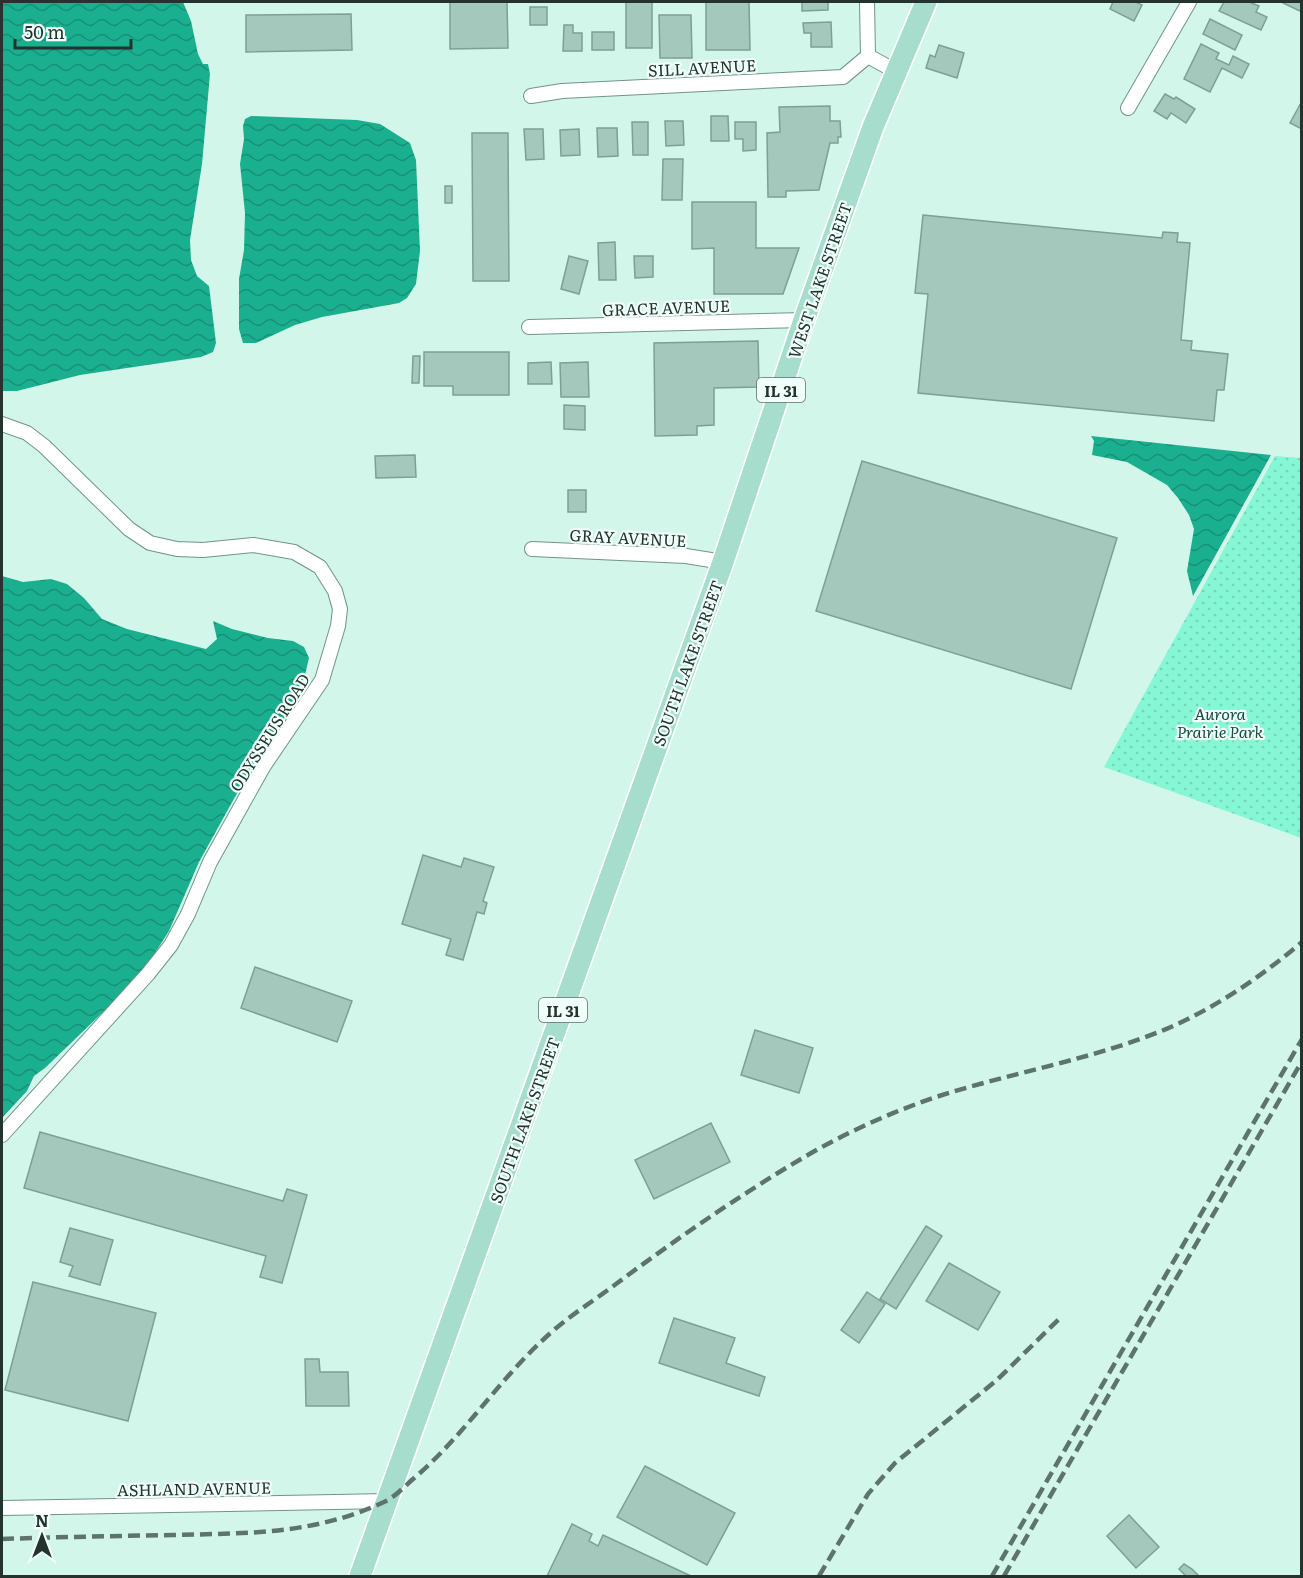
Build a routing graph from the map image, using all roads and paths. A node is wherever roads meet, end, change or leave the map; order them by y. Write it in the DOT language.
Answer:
graph roads {
  1 [pos="867,2"];
  2 [pos="926,2"];
  3 [pos="1189,2"];
  4 [pos="868,56"];
  5 [pos="897,72"];
  6 [pos="531,96"];
  7 [pos="1128,108"];
  8 [pos="804,320"];
  9 [pos="529,327"];
  10 [pos="2,424"];
  11 [pos="532,549"];
  12 [pos="723,562"];
  13 [pos="2,1135"];
  14 [pos="388,1501"];
  15 [pos="2,1508"];
  16 [pos="360,1576"];
  1 -- 4 [label="street"];
  2 -- 5 [label="main road, WEST LAKE STREET / IL 31"];
  3 -- 7 [label="street"];
  4 -- 5 [label="street"];
  4 -- 6 [label="street, SILL AVENUE"];
  5 -- 8 [label="main road, WEST LAKE STREET / IL 31"];
  8 -- 9 [label="street, GRACE AVENUE"];
  8 -- 12 [label="main road, WEST LAKE STREET / IL 31"];
  10 -- 13 [label="street, ODYSSEUS ROAD"];
  11 -- 12 [label="street, GRAY AVENUE"];
  12 -- 14 [label="main road, SOUTH LAKE STREET / IL 31"];
  14 -- 15 [label="street, ASHLAND AVENUE"];
  14 -- 16 [label="main road, SOUTH LAKE STREET / IL 31"];
}
